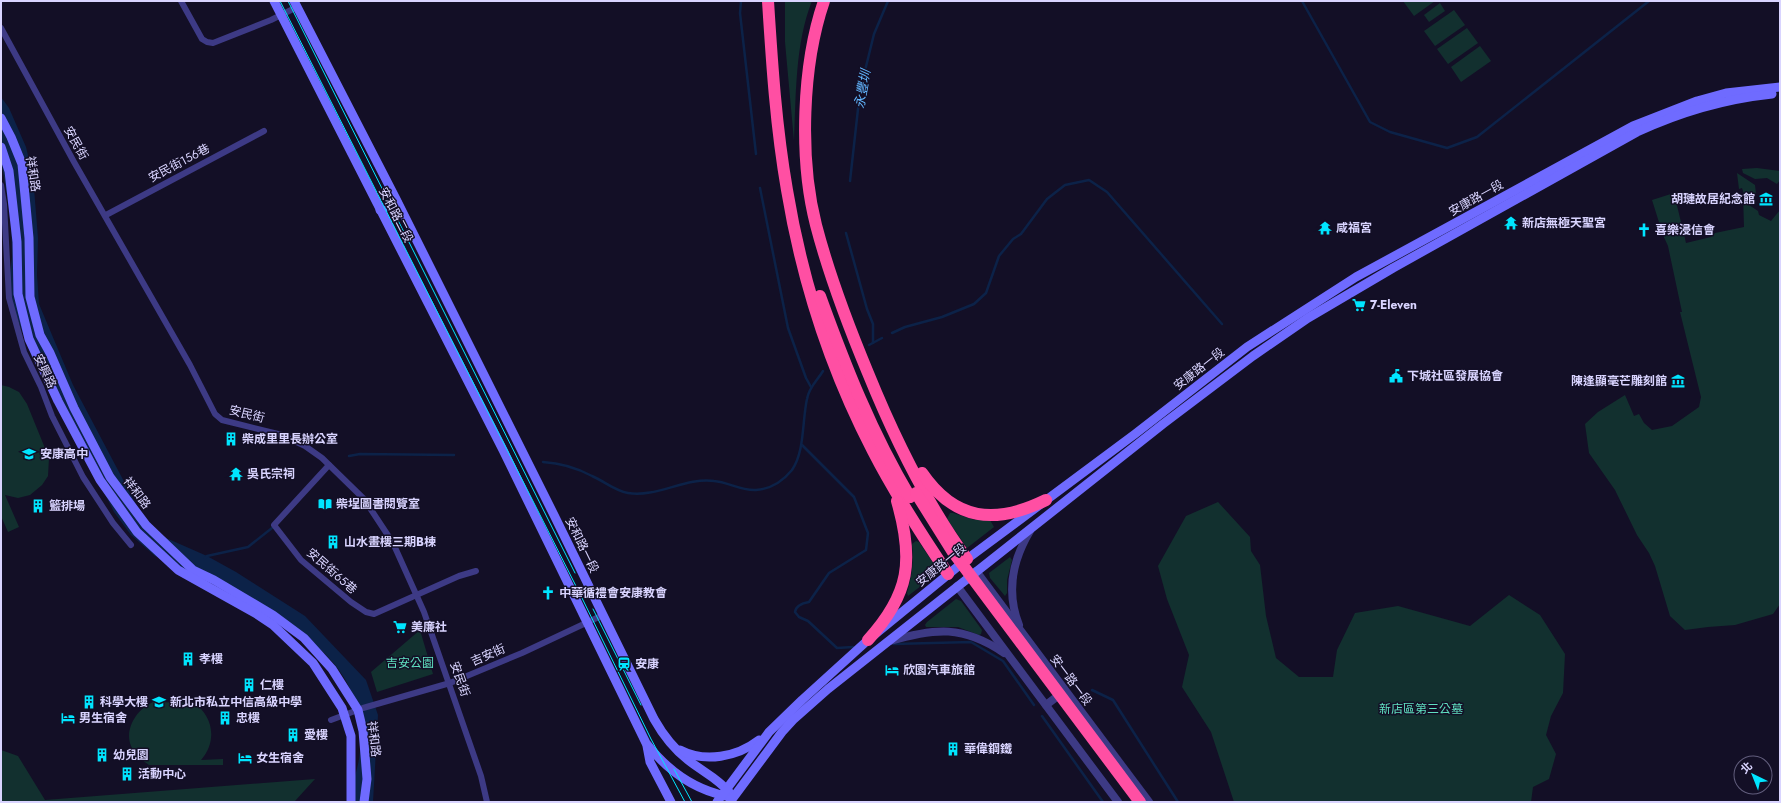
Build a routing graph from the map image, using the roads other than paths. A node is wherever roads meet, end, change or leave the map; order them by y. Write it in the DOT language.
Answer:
graph roads {
  1 [pos="181,1"];
  2 [pos="274,1"];
  3 [pos="768,1"];
  4 [pos="824,1"];
  5 [pos="296,4"];
  6 [pos="281,15"];
  7 [pos="1,28"];
  8 [pos="1780,87"];
  9 [pos="1780,93"];
  10 [pos="1,118"];
  11 [pos="264,131"];
  12 [pos="1,147"];
  13 [pos="1,185"];
  14 [pos="397,202"];
  15 [pos="380,210"];
  16 [pos="106,215"];
  17 [pos="815,223"];
  18 [pos="794,226"];
  19 [pos="894,432"];
  20 [pos="515,437"];
  21 [pos="329,465"];
  22 [pos="888,478"];
  23 [pos="913,495"];
  24 [pos="1046,500"];
  25 [pos="1032,527"];
  26 [pos="132,545"];
  27 [pos="967,559"];
  28 [pos="476,571"];
  29 [pos="976,571"];
  30 [pos="948,574"];
  31 [pos="957,586"];
  32 [pos="417,595"];
  33 [pos="603,615"];
  34 [pos="587,623"];
  35 [pos="1022,633"];
  36 [pos="868,640"];
  37 [pos="887,642"];
  38 [pos="1010,657"];
  39 [pos="450,683"];
  40 [pos="1064,691"];
  41 [pos="1046,705"];
  42 [pos="361,709"];
  43 [pos="345,716"];
  44 [pos="331,720"];
  45 [pos="769,732"];
  46 [pos="646,742"];
  47 [pos="674,746"];
  48 [pos="722,795"];
  49 [pos="734,800"];
  50 [pos="351,802"];
  51 [pos="364,802"];
  52 [pos="487,802"];
  53 [pos="671,802"];
  54 [pos="1118,802"];
  55 [pos="1130,802"];
  56 [pos="1140,802"];
  57 [pos="1149,802"];
  1 -- 6 [label="street"];
  2 -- 6 [label="main road, 安和路二段"];
  3 -- 18 [label="highway"];
  4 -- 17 [label="highway"];
  5 -- 6 [label="street"];
  5 -- 14 [label="main road, 安和路二段"];
  6 -- 15 [label="main road, 安和路二段"];
  7 -- 16 [label="street, 安民街"];
  8 -- 24 [label="main road, 安康路一段"];
  9 -- 25 [label="main road, 安康路一段"];
  10 -- 42 [label="main road, 祥和路"];
  11 -- 16 [label="street, 安民街156巷"];
  12 -- 43 [label="main road, 祥和路"];
  13 -- 26 [label="street, 安興路"];
  14 -- 15 [label="main road"];
  14 -- 20 [label="main road, 安和路二段"];
  15 -- 34 [label="main road, 安和路二段"];
  16 -- 21 [label="street, 安民街"];
  17 -- 19 [label="highway"];
  17 -- 23 [label="highway"];
  18 -- 22 [label="highway"];
  18 -- 23 [label="highway"];
  19 -- 24 [label="highway"];
  19 -- 27 [label="highway"];
  20 -- 33 [label="main road, 安和路一段"];
  21 -- 32 [label="street, 安民街"];
  21 -- 32 [label="street, 安民街65巷"];
  22 -- 30 [label="highway"];
  22 -- 36 [label="highway"];
  23 -- 55 [label="highway"];
  23 -- 56 [label="highway, bridge"];
  24 -- 27 [label="main road, 安康路一段"];
  25 -- 29 [label="main road, 安康路一段"];
  25 -- 35 [label="street"];
  27 -- 29 [label="main road"];
  27 -- 30 [label="main road, 安康路一段"];
  28 -- 32 [label="street"];
  29 -- 31 [label="main road, 安康路一段"];
  29 -- 35 [label="street, 安一路一段"];
  30 -- 31 [label="main road"];
  30 -- 36 [label="main road, 安康路一段"];
  31 -- 37 [label="main road, 安康路一段"];
  31 -- 38 [label="street"];
  32 -- 39 [label="street, 安民街"];
  33 -- 34 [label="street, 吉安街"];
  33 -- 47 [label="main road, 安和路一段"];
  34 -- 39 [label="street, 吉安街"];
  34 -- 46 [label="main road"];
  35 -- 40 [label="street, 安一路一段"];
  36 -- 45 [label="main road, 安康路一段"];
  37 -- 38 [label="street"];
  37 -- 49 [label="main road, 安康路一段"];
  38 -- 41 [label="street"];
  39 -- 42 [label="street, 吉安街"];
  39 -- 52 [label="street, 安民街"];
  40 -- 41 [label="street"];
  40 -- 57 [label="street, 安一路一段"];
  41 -- 54 [label="street"];
  42 -- 43 [label="street, 吉安街"];
  42 -- 51 [label="main road, 祥和路"];
  43 -- 44 [label="street, 吉安街"];
  43 -- 50 [label="main road, 祥和路"];
  45 -- 47 [label="main road, 安和路一段"];
  45 -- 48 [label="main road, 安康路一段"];
  46 -- 48 [label="main road"];
  46 -- 53 [label="main road"];
  47 -- 48 [label="main road, 安和路一段"];
  48 -- 49 [label="main road, 安和路一段"];
}
